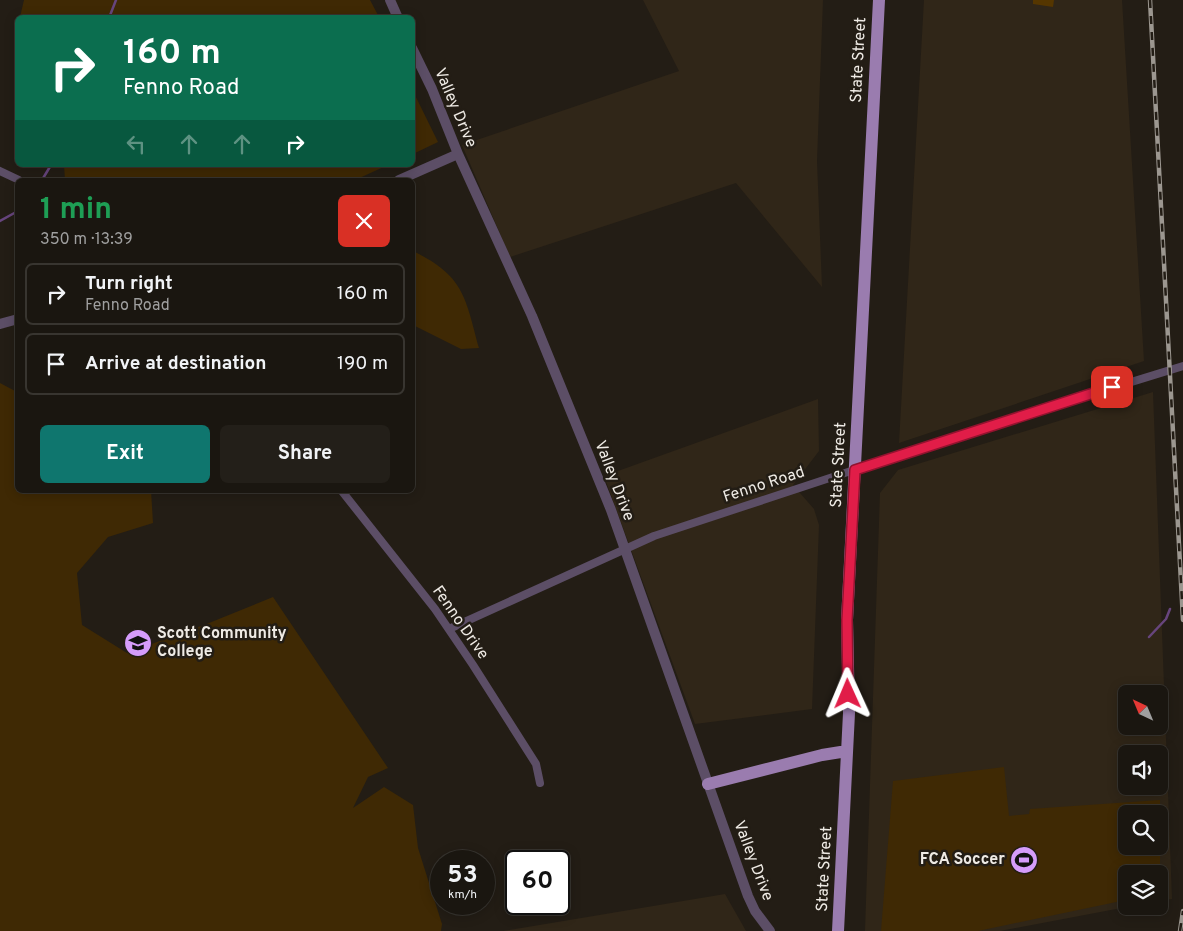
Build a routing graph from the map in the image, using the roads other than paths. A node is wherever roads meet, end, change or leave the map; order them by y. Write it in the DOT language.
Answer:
graph roads {
  1 [pos="390,0"];
  2 [pos="879,0"];
  3 [pos="397,15"];
  4 [pos="415,54"];
  5 [pos="458,154"];
  6 [pos="0,171"];
  7 [pos="15,178"];
  8 [pos="404,178"];
  9 [pos="15,321"];
  10 [pos="0,324"];
  11 [pos="1183,366"];
  12 [pos="855,470"];
  13 [pos="343,493"];
  14 [pos="623,549"];
  15 [pos="448,629"];
  16 [pos="847,751"];
  17 [pos="540,783"];
  18 [pos="708,784"];
  19 [pos="770,931"];
  20 [pos="838,931"];
  1 -- 3 [label="street"];
  2 -- 12 [label="main road, State Street"];
  4 -- 5 [label="street, Valley Drive"];
  5 -- 8 [label="street"];
  5 -- 14 [label="street, Valley Drive"];
  6 -- 7 [label="street"];
  9 -- 10 [label="street"];
  11 -- 12 [label="street, Fenno Road"];
  12 -- 14 [label="street, Fenno Road"];
  12 -- 16 [label="main road, State Street"];
  13 -- 15 [label="street, Fenno Drive"];
  14 -- 15 [label="street, Fenno Road"];
  14 -- 18 [label="street, Valley Drive"];
  15 -- 17 [label="street, Fenno Drive"];
  16 -- 18 [label="main road"];
  16 -- 20 [label="main road, State Street"];
  18 -- 19 [label="street, Valley Drive"];
}
